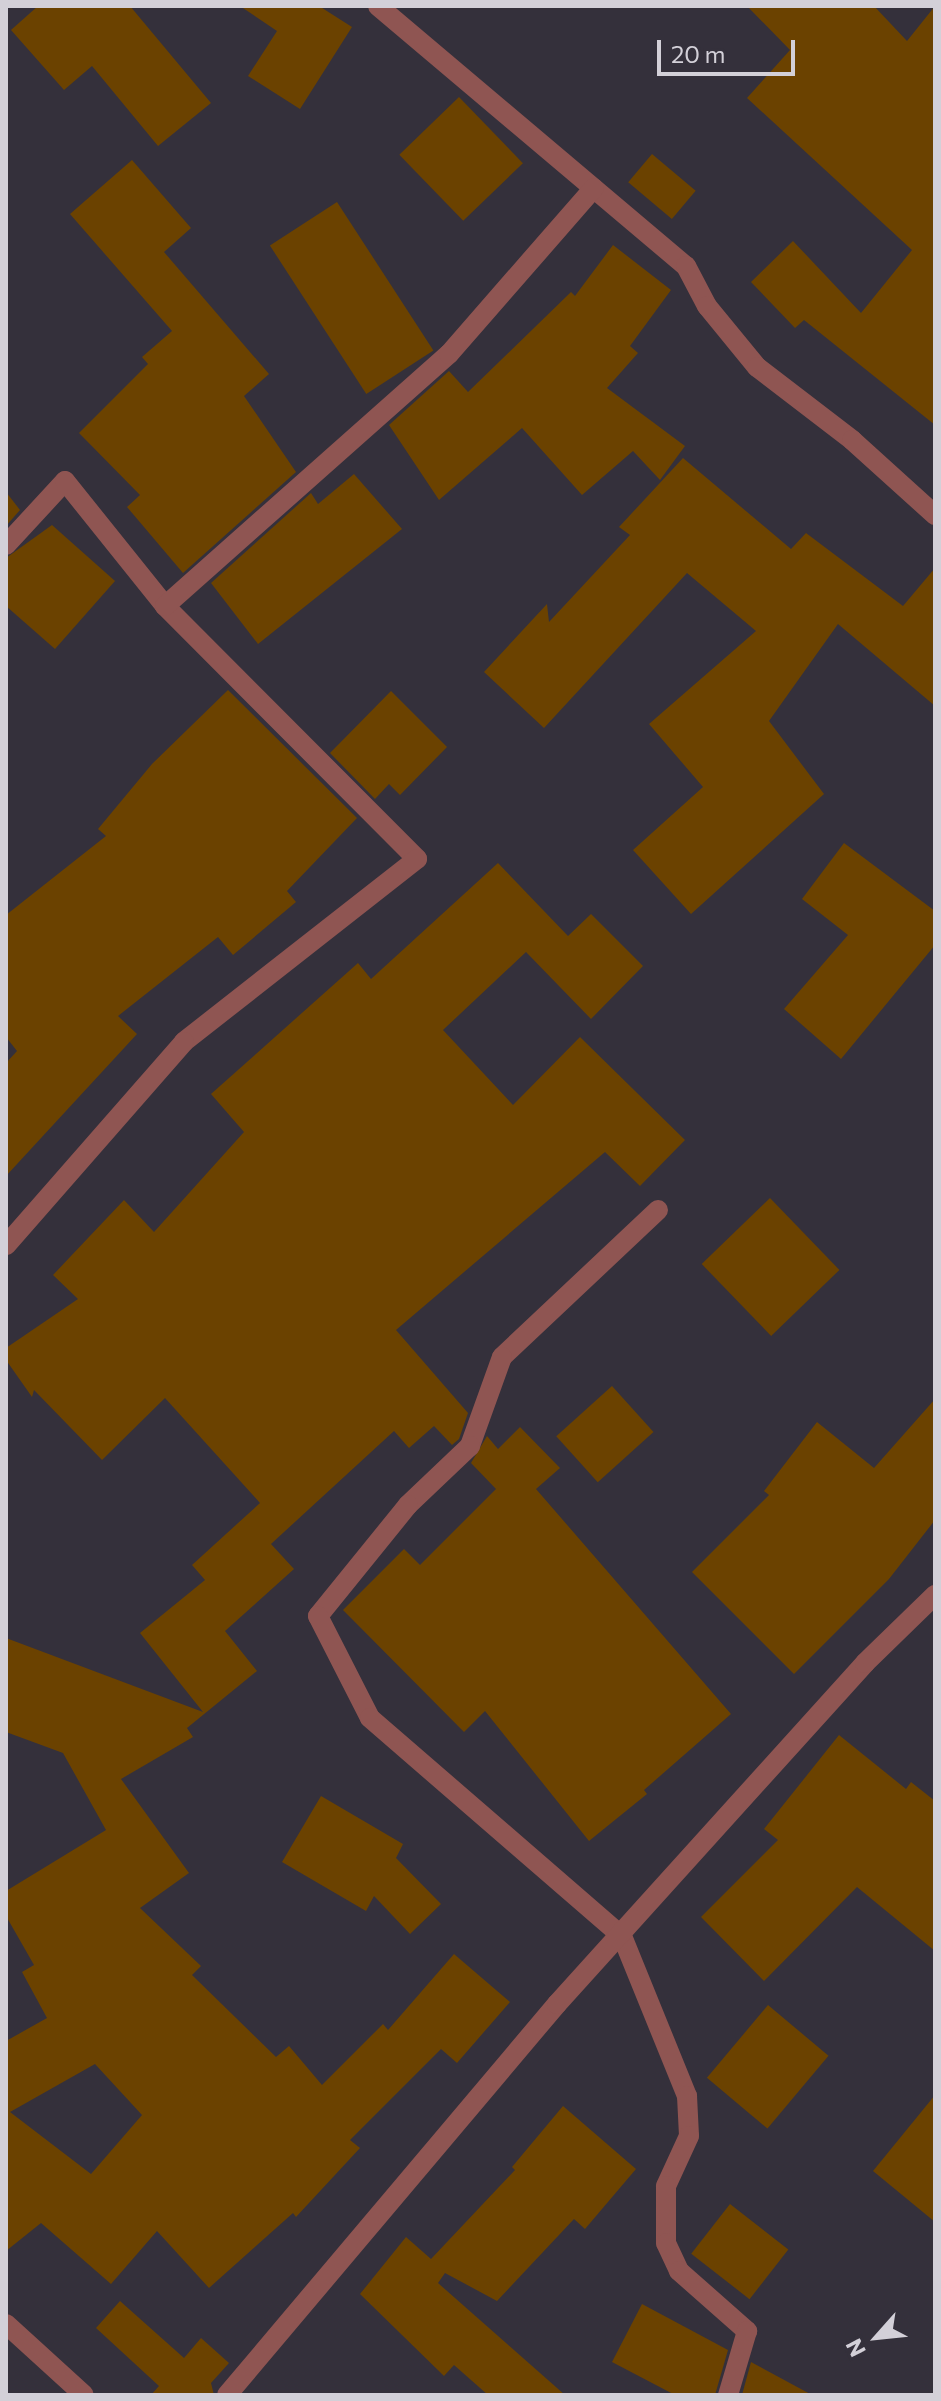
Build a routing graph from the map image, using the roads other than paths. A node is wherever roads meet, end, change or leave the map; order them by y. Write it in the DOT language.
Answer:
graph roads {
  1 [pos="378,6"];
  2 [pos="594,188"];
  3 [pos="935,515"];
  4 [pos="6,545"];
  5 [pos="165,606"];
  6 [pos="658,1210"];
  7 [pos="6,1245"];
  8 [pos="935,1595"];
  9 [pos="622,1936"];
  10 [pos="6,2324"];
  11 [pos="84,2395"];
  12 [pos="227,2395"];
  13 [pos="728,2395"];
  1 -- 2 [label="street"];
  2 -- 3 [label="street"];
  2 -- 5 [label="street"];
  4 -- 5 [label="street"];
  5 -- 7 [label="street"];
  6 -- 9 [label="street"];
  8 -- 9 [label="street"];
  9 -- 12 [label="street"];
  9 -- 13 [label="street"];
  10 -- 11 [label="street"];
}
